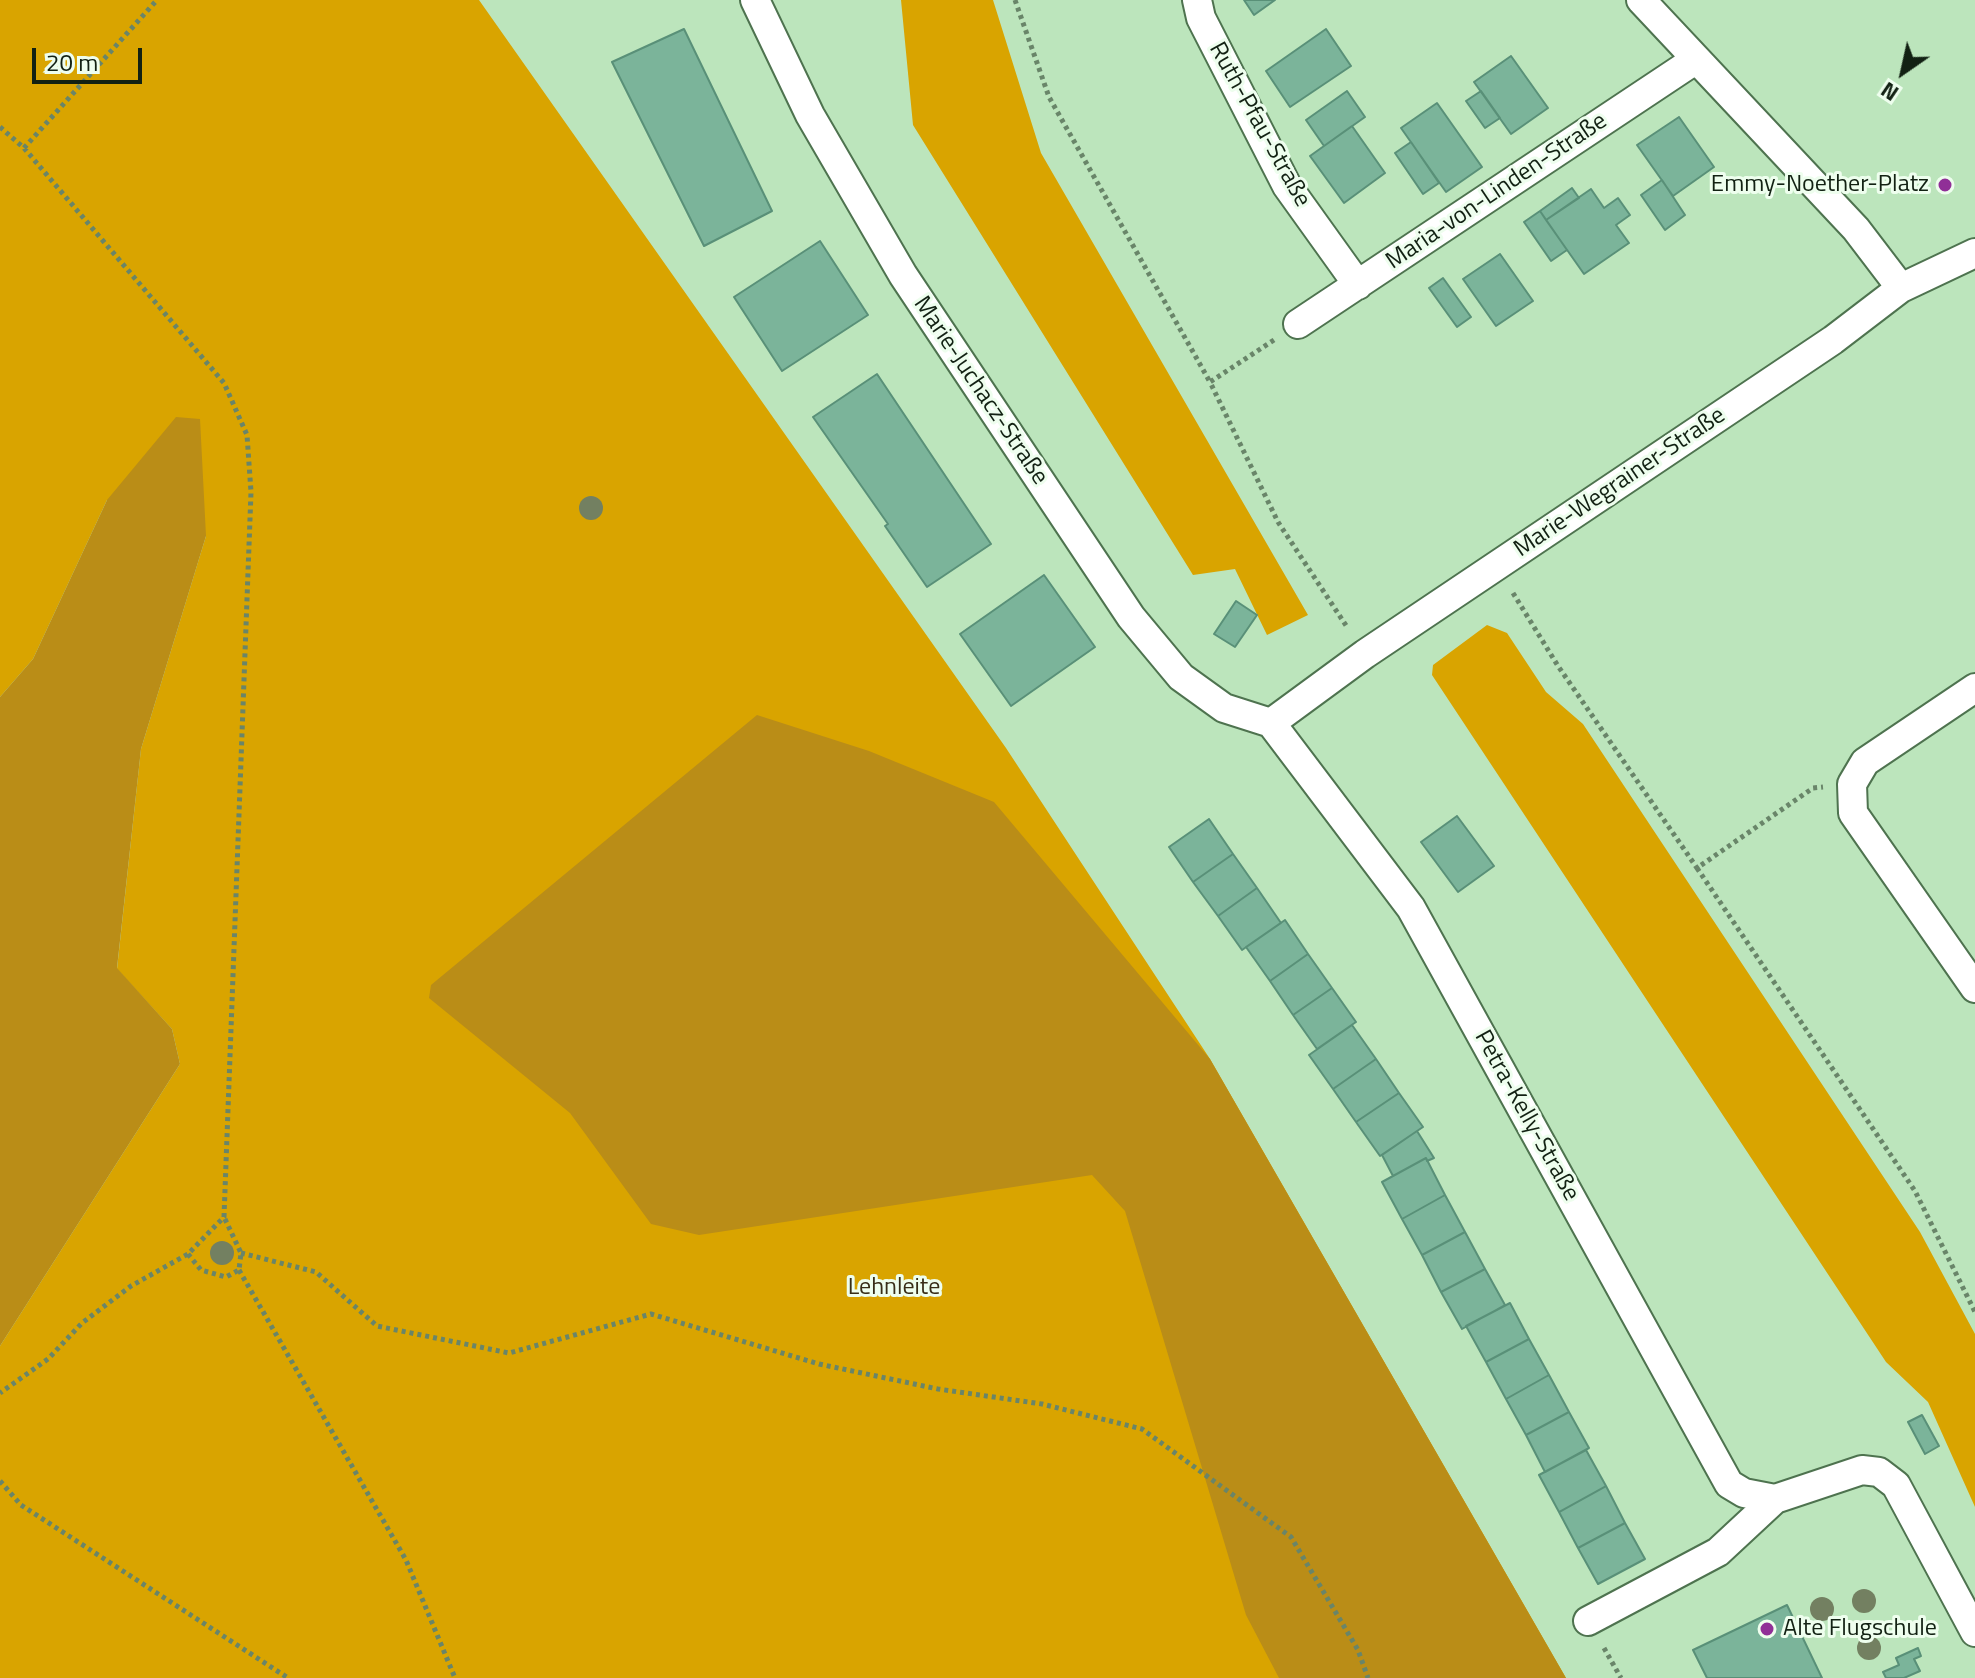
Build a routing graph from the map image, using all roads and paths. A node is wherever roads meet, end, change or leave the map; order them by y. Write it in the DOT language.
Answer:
graph roads {
  1 [pos="157,0"];
  2 [pos="755,0"];
  3 [pos="1015,0"];
  4 [pos="1197,0"];
  5 [pos="1641,0"];
  6 [pos="1695,60"];
  7 [pos="0,127"];
  8 [pos="24,148"];
  9 [pos="1975,253"];
  10 [pos="1358,285"];
  11 [pos="1901,288"];
  12 [pos="1298,324"];
  13 [pos="1210,382"];
  14 [pos="1496,566"];
  15 [pos="1365,654"];
  16 [pos="1975,688"];
  17 [pos="1271,723"];
  18 [pos="1852,784"];
  19 [pos="1697,868"];
  20 [pos="1975,988"];
  21 [pos="224,1217"];
  22 [pos="241,1253"];
  23 [pos="188,1254"];
  24 [pos="239,1270"];
  25 [pos="1975,1312"];
  26 [pos="0,1393"];
  27 [pos="0,1481"];
  28 [pos="1775,1499"];
  29 [pos="1588,1621"];
  30 [pos="1975,1632"];
  31 [pos="288,1678"];
  32 [pos="455,1678"];
  33 [pos="1368,1678"];
  1 -- 8 [label="path"];
  2 -- 17 [label="street, Marie-Juchacz-Straße"];
  3 -- 13 [label="path"];
  4 -- 10 [label="street, Ruth-Pfau-Straße"];
  5 -- 6 [label="street"];
  6 -- 10 [label="street, Maria-von-Linden-Straße"];
  6 -- 11 [label="street"];
  7 -- 8 [label="path"];
  8 -- 21 [label="path"];
  9 -- 11 [label="street, Marie-Wegrainer-Straße"];
  10 -- 12 [label="street, Maria-von-Linden-Straße"];
  11 -- 14 [label="street, Marie-Wegrainer-Straße"];
  12 -- 13 [label="path"];
  13 -- 15 [label="path"];
  14 -- 15 [label="street, Marie-Wegrainer-Straße"];
  14 -- 19 [label="path"];
  15 -- 17 [label="street, Marie-Wegrainer-Straße"];
  16 -- 18 [label="street"];
  17 -- 28 [label="street, Petra-Kelly-Straße"];
  18 -- 19 [label="path"];
  18 -- 20 [label="street"];
  19 -- 25 [label="path"];
  21 -- 22 [label="path"];
  21 -- 23 [label="path"];
  22 -- 24 [label="path"];
  22 -- 33 [label="path"];
  23 -- 24 [label="path"];
  23 -- 26 [label="path"];
  24 -- 32 [label="path"];
  27 -- 31 [label="path"];
  28 -- 29 [label="street"];
  28 -- 30 [label="street"];
}
